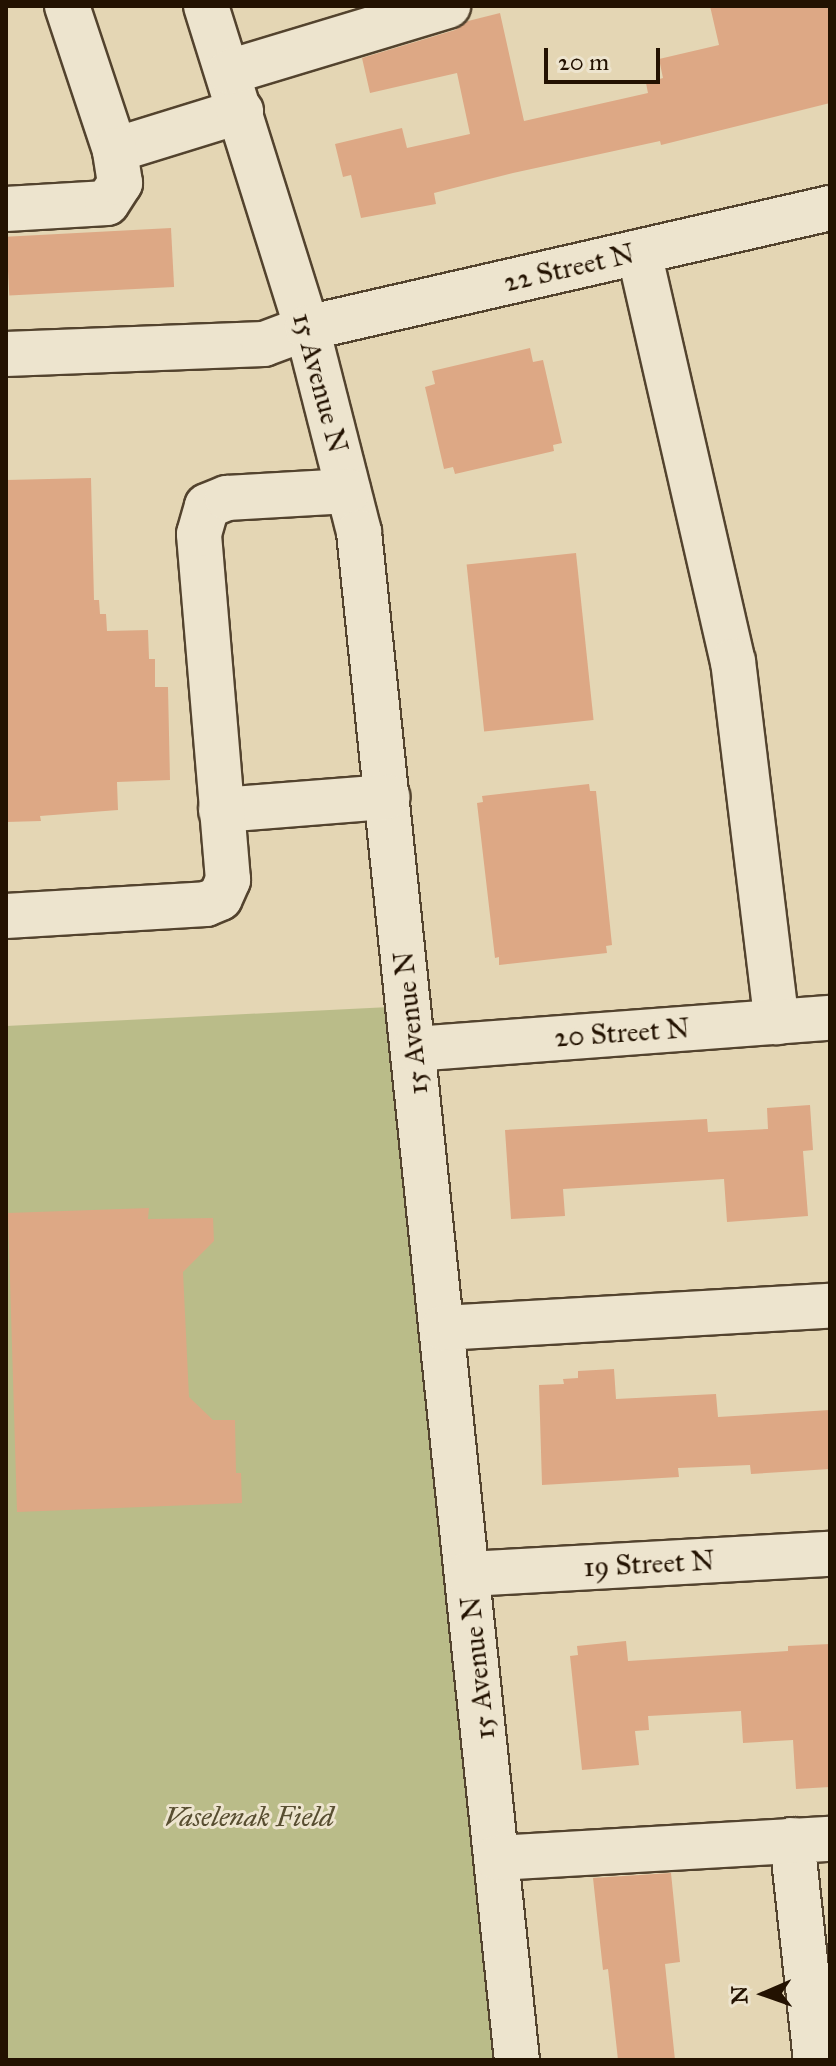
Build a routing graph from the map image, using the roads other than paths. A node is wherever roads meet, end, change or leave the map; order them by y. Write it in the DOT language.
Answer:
graph roads {
  1 [pos="67,6"];
  2 [pos="206,6"];
  3 [pos="448,6"];
  4 [pos="235,92"];
  5 [pos="115,150"];
  6 [pos="830,208"];
  7 [pos="6,209"];
  8 [pos="639,252"];
  9 [pos="307,328"];
  10 [pos="6,354"];
  11 [pos="348,491"];
  12 [pos="387,797"];
  13 [pos="221,810"];
  14 [pos="6,916"];
  15 [pos="830,1018"];
  16 [pos="777,1022"];
  17 [pos="414,1049"];
  18 [pos="830,1306"];
  19 [pos="443,1328"];
  20 [pos="830,1554"];
  21 [pos="468,1574"];
  22 [pos="811,1839"];
  23 [pos="497,1858"];
  24 [pos="517,2060"];
  25 [pos="816,2060"];
  1 -- 5 [label="street"];
  2 -- 4 [label="street, 15 Avenue N"];
  3 -- 4 [label="street"];
  4 -- 5 [label="street"];
  4 -- 9 [label="street, 15 Avenue N"];
  5 -- 7 [label="street"];
  6 -- 8 [label="street, 22 Street N"];
  8 -- 9 [label="street, 22 Street N"];
  8 -- 16 [label="street"];
  9 -- 10 [label="street, 22 Street N"];
  9 -- 11 [label="street, 15 Avenue N"];
  11 -- 12 [label="street, 15 Avenue N"];
  11 -- 13 [label="street"];
  12 -- 13 [label="street"];
  12 -- 17 [label="street, 15 Avenue N"];
  13 -- 14 [label="street"];
  15 -- 16 [label="street, 20 Street N"];
  16 -- 17 [label="street, 20 Street N"];
  17 -- 19 [label="street, 15 Avenue N"];
  18 -- 19 [label="street"];
  19 -- 21 [label="street, 15 Avenue N"];
  20 -- 21 [label="street, 19 Street N"];
  21 -- 23 [label="street, 15 Avenue N"];
  22 -- 23 [label="street"];
  22 -- 25 [label="street"];
  23 -- 24 [label="street, 15 Avenue N"];
}
